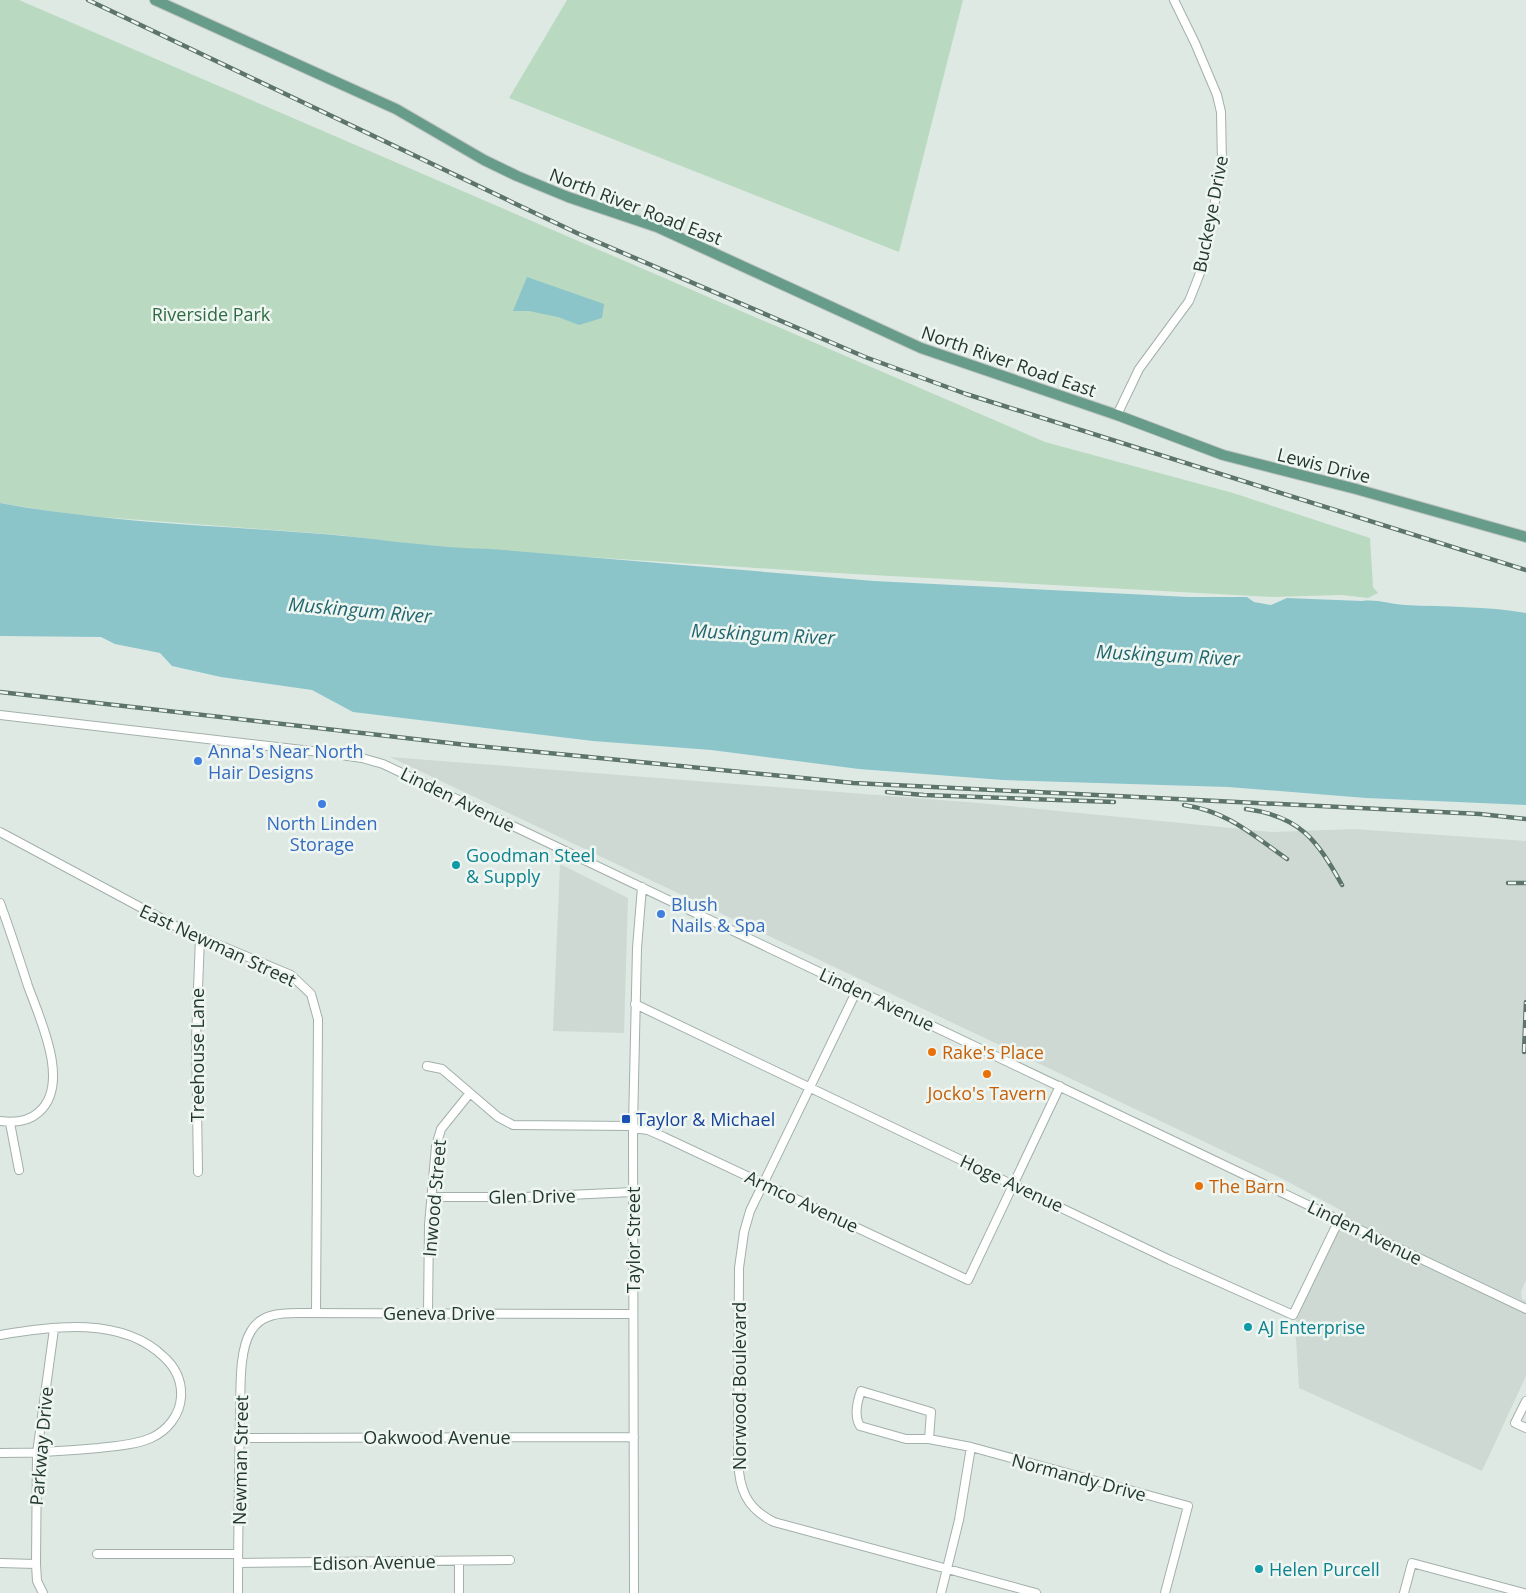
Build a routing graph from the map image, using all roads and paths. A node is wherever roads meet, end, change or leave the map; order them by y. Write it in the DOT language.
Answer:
graph roads {
  1 [pos="155,0"];
  2 [pos="1174,0"];
  3 [pos="1117,415"];
  4 [pos="1526,537"];
  5 [pos="0,715"];
  6 [pos="0,832"];
  7 [pos="642,887"];
  8 [pos="0,903"];
  9 [pos="200,938"];
  10 [pos="857,990"];
  11 [pos="635,1004"];
  12 [pos="427,1066"];
  13 [pos="1060,1086"];
  14 [pos="809,1087"];
  15 [pos="470,1093"];
  16 [pos="0,1121"];
  17 [pos="10,1123"];
  18 [pos="633,1127"];
  19 [pos="19,1170"];
  20 [pos="198,1172"];
  21 [pos="764,1182"];
  22 [pos="1014,1184"];
  23 [pos="633,1192"];
  24 [pos="431,1197"];
  25 [pos="1340,1220"];
  26 [pos="1526,1309"];
  27 [pos="316,1313"];
  28 [pos="428,1313"];
  29 [pos="633,1314"];
  30 [pos="54,1329"];
  31 [pos="251,1329"];
  32 [pos="0,1335"];
  33 [pos="1526,1401"];
  34 [pos="1526,1428"];
  35 [pos="634,1437"];
  36 [pos="240,1438"];
  37 [pos="929,1439"];
  38 [pos="971,1447"];
  39 [pos="0,1453"];
  40 [pos="37,1453"];
  41 [pos="98,1554"];
  42 [pos="238,1554"];
  43 [pos="510,1560"];
  44 [pos="459,1561"];
  45 [pos="0,1563"];
  46 [pos="238,1563"];
  47 [pos="36,1564"];
  48 [pos="948,1569"];
  49 [pos="43,1593"];
  50 [pos="238,1593"];
  51 [pos="459,1593"];
  52 [pos="634,1593"];
  53 [pos="941,1593"];
  54 [pos="1036,1593"];
  55 [pos="1165,1593"];
  56 [pos="1404,1593"];
  57 [pos="1524,1593"];
  1 -- 3 [label="main road, North River Road East"];
  2 -- 3 [label="street, Buckeye Drive"];
  3 -- 4 [label="main road, Lewis Drive"];
  5 -- 7 [label="street, Linden Avenue"];
  6 -- 9 [label="street, East Newman Street"];
  7 -- 10 [label="street, Linden Avenue"];
  7 -- 11 [label="street, Taylor Street"];
  8 -- 17 [label="street"];
  9 -- 20 [label="street, Treehouse Lane"];
  9 -- 27 [label="street, East Newman Street"];
  10 -- 13 [label="street, Linden Avenue"];
  10 -- 14 [label="street, Norwood Boulevard"];
  11 -- 14 [label="street, Hoge Avenue"];
  11 -- 18 [label="street, Taylor Street"];
  12 -- 15 [label="street, Armco Avenue"];
  13 -- 22 [label="street"];
  13 -- 25 [label="street, Linden Avenue"];
  14 -- 21 [label="street, Norwood Boulevard"];
  14 -- 22 [label="street, Hoge Avenue"];
  15 -- 18 [label="street, Armco Avenue"];
  15 -- 24 [label="street, Inwood Street"];
  16 -- 17 [label="street"];
  17 -- 19 [label="street"];
  18 -- 21 [label="street, Armco Avenue"];
  18 -- 23 [label="street, Taylor Street"];
  21 -- 22 [label="street, Armco Avenue"];
  21 -- 48 [label="street, Norwood Boulevard"];
  22 -- 25 [label="street, Hoge Avenue"];
  23 -- 24 [label="street, Glen Drive"];
  23 -- 29 [label="street, Taylor Street"];
  24 -- 28 [label="street, Inwood Street"];
  25 -- 26 [label="street, Linden Avenue"];
  27 -- 28 [label="street, Geneva Drive"];
  27 -- 31 [label="street, Geneva Drive"];
  28 -- 29 [label="street, Geneva Drive"];
  29 -- 35 [label="street, Taylor Street"];
  30 -- 32 [label="street"];
  30 -- 40 [label="street, Parkway Drive"];
  30 -- 40 [label="street"];
  31 -- 36 [label="street, Newman Street"];
  33 -- 34 [label="street"];
  35 -- 36 [label="street, Oakwood Avenue"];
  35 -- 52 [label="street, Taylor Street"];
  36 -- 42 [label="street, Newman Street"];
  37 -- 37 [label="street, Normandy Drive"];
  37 -- 38 [label="street, Normandy Drive"];
  38 -- 48 [label="street"];
  38 -- 55 [label="street, Normandy Drive"];
  39 -- 40 [label="street"];
  40 -- 47 [label="street, Parkway Drive"];
  41 -- 42 [label="street"];
  42 -- 46 [label="street, Newman Street"];
  43 -- 44 [label="street, Edison Avenue"];
  44 -- 46 [label="street, Edison Avenue"];
  44 -- 51 [label="street"];
  45 -- 47 [label="street"];
  46 -- 50 [label="street, Newman Street"];
  47 -- 49 [label="street, Parkway Drive"];
  48 -- 53 [label="street"];
  48 -- 54 [label="street, Norwood Boulevard"];
  56 -- 57 [label="street"];
}
